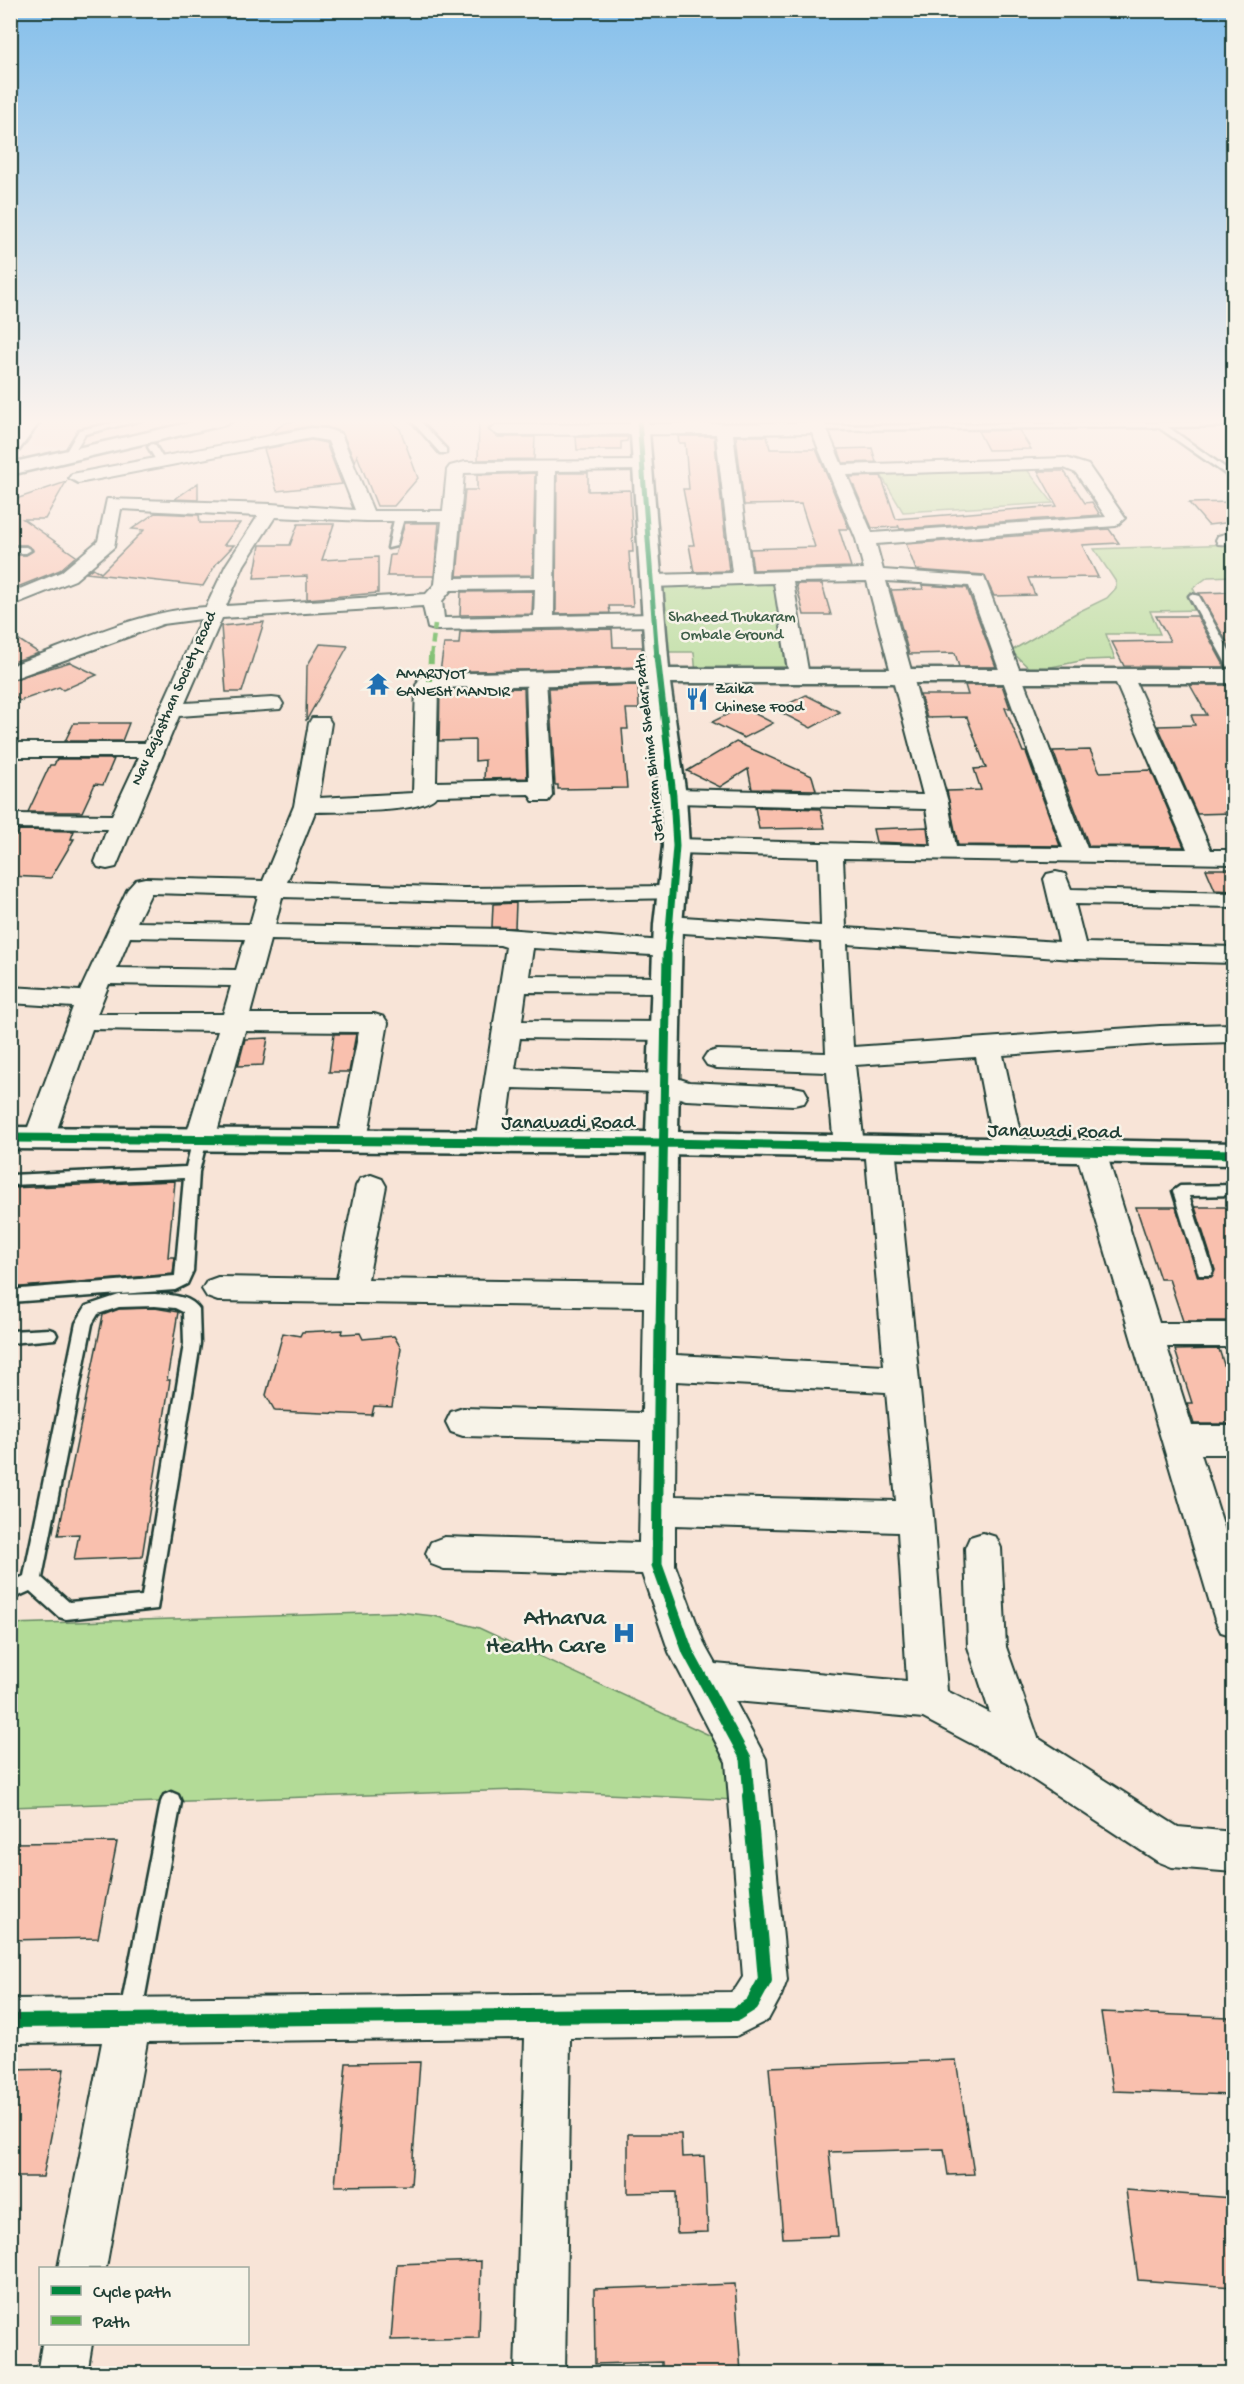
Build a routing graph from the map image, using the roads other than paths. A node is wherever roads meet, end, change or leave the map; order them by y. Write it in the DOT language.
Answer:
graph roads {
  1 [pos="109,531"];
  2 [pos="257,531"];
  3 [pos="395,531"];
  4 [pos="450,531"];
  5 [pos="545,531"];
  6 [pos="647,531"];
  7 [pos="736,531"];
  8 [pos="862,531"];
  9 [pos="977,531"];
  10 [pos="865,539"];
  11 [pos="391,546"];
  12 [pos="10,550"];
  13 [pos="26,550"];
  14 [pos="875,575"];
  15 [pos="783,578"];
  16 [pos="742,580"];
  17 [pos="651,581"];
  18 [pos="545,583"];
  19 [pos="445,584"];
  20 [pos="1194,596"];
  21 [pos="432,599"];
  22 [pos="10,600"];
  23 [pos="214,613"];
  24 [pos="654,620"];
  25 [pos="544,622"];
  26 [pos="1233,669"];
  27 [pos="12,673"];
  28 [pos="658,676"];
  29 [pos="799,676"];
  30 [pos="900,676"];
  31 [pos="1011,676"];
  32 [pos="1123,676"];
  33 [pos="1233,676"];
  34 [pos="536,678"];
  35 [pos="430,681"];
  36 [pos="272,704"];
  37 [pos="170,710"];
  38 [pos="320,723"];
  39 [pos="10,750"];
  40 [pos="152,750"];
  41 [pos="424,789"];
  42 [pos="673,796"];
  43 [pos="936,802"];
  44 [pos="306,806"];
  45 [pos="10,821"];
  46 [pos="121,822"];
  47 [pos="676,846"];
  48 [pos="831,852"];
  49 [pos="1049,853"];
  50 [pos="945,854"];
  51 [pos="1077,854"];
  52 [pos="1202,856"];
  53 [pos="1233,857"];
  54 [pos="107,862"];
  55 [pos="272,890"];
  56 [pos="672,893"];
  57 [pos="1060,896"];
  58 [pos="1233,900"];
  59 [pos="122,929"];
  60 [pos="259,933"];
  61 [pos="833,935"];
  62 [pos="668,936"];
  63 [pos="509,939"];
  64 [pos="1074,951"];
  65 [pos="1233,955"];
  66 [pos="247,978"];
  67 [pos="514,984"];
  68 [pos="667,985"];
  69 [pos="10,995"];
  70 [pos="96,999"];
  71 [pos="234,1022"];
  72 [pos="507,1029"];
  73 [pos="665,1031"];
  74 [pos="1233,1033"];
  75 [pos="988,1047"];
  76 [pos="717,1059"];
  77 [pos="840,1060"];
  78 [pos="500,1078"];
  79 [pos="664,1083"];
  80 [pos="794,1096"];
  81 [pos="25,1138"];
  82 [pos="200,1139"];
  83 [pos="352,1140"];
  84 [pos="490,1142"];
  85 [pos="662,1143"];
  86 [pos="865,1147"];
  87 [pos="1009,1150"];
  88 [pos="1091,1152"];
  89 [pos="1233,1154"];
  90 [pos="192,1172"];
  91 [pos="10,1180"];
  92 [pos="371,1186"];
  93 [pos="1233,1190"];
  94 [pos="1205,1271"];
  95 [pos="218,1289"];
  96 [pos="350,1291"];
  97 [pos="660,1295"];
  98 [pos="10,1296"];
  99 [pos="49,1335"];
  100 [pos="1147,1335"];
  101 [pos="1233,1335"];
  102 [pos="10,1337"];
  103 [pos="659,1367"];
  104 [pos="902,1380"];
  105 [pos="463,1422"];
  106 [pos="658,1427"];
  107 [pos="1179,1440"];
  108 [pos="1233,1440"];
  109 [pos="657,1510"];
  110 [pos="915,1518"];
  111 [pos="984,1548"];
  112 [pos="444,1553"];
  113 [pos="1224,1558"];
  114 [pos="657,1559"];
  115 [pos="32,1581"];
  116 [pos="10,1592"];
  117 [pos="1233,1620"];
  118 [pos="703,1680"];
  119 [pos="927,1701"];
  120 [pos="1022,1750"];
  121 [pos="171,1802"];
  122 [pos="1233,1852"];
  123 [pos="548,2015"];
  124 [pos="129,2020"];
  125 [pos="10,2021"];
  126 [pos="82,2267"];
  127 [pos="68,2345"];
  128 [pos="62,2373"];
  129 [pos="540,2373"];
  1 -- 22 [label="street"];
  2 -- 23 [label="street, Nav Rajasthan Society Road"];
  3 -- 11 [label="lane"];
  4 -- 19 [label="street"];
  5 -- 18 [label="street"];
  6 -- 17 [label="street, Jethiram Bhima Shelar Path"];
  7 -- 16 [label="street"];
  8 -- 10 [label="street"];
  9 -- 10 [label="street"];
  10 -- 14 [label="street"];
  12 -- 13 [label="lane"];
  14 -- 15 [label="street"];
  14 -- 30 [label="street"];
  14 -- 31 [label="street"];
  15 -- 16 [label="street"];
  15 -- 29 [label="street"];
  16 -- 17 [label="street"];
  17 -- 24 [label="street, Jethiram Bhima Shelar Path"];
  18 -- 19 [label="street"];
  18 -- 25 [label="street"];
  19 -- 21 [label="street"];
  20 -- 26 [label="lane"];
  21 -- 23 [label="street"];
  21 -- 25 [label="street"];
  23 -- 27 [label="street"];
  23 -- 37 [label="street, Nav Rajasthan Society Road"];
  24 -- 25 [label="street"];
  24 -- 28 [label="street, Jethiram Bhima Shelar Path"];
  28 -- 29 [label="street"];
  28 -- 34 [label="street"];
  28 -- 42 [label="street, Jethiram Bhima Shelar Path"];
  29 -- 30 [label="street"];
  30 -- 31 [label="street"];
  30 -- 43 [label="street"];
  31 -- 32 [label="street"];
  31 -- 51 [label="street"];
  32 -- 33 [label="street"];
  32 -- 52 [label="street"];
  34 -- 35 [label="street"];
  34 -- 41 [label="street"];
  35 -- 41 [label="street"];
  36 -- 37 [label="street"];
  37 -- 40 [label="street, Nav Rajasthan Society Road"];
  38 -- 44 [label="street"];
  39 -- 40 [label="street"];
  40 -- 46 [label="street, Nav Rajasthan Society Road"];
  41 -- 44 [label="street"];
  42 -- 43 [label="street"];
  42 -- 47 [label="street, Jethiram Bhima Shelar Path"];
  43 -- 50 [label="street"];
  44 -- 55 [label="street"];
  45 -- 46 [label="street"];
  46 -- 54 [label="street, Nav Rajasthan Society Road"];
  47 -- 48 [label="street"];
  47 -- 56 [label="street, Jethiram Bhima Shelar Path"];
  48 -- 50 [label="street"];
  48 -- 61 [label="street"];
  49 -- 50 [label="street"];
  49 -- 51 [label="street"];
  49 -- 57 [label="street"];
  51 -- 52 [label="street"];
  52 -- 53 [label="street"];
  55 -- 56 [label="street"];
  55 -- 59 [label="street"];
  55 -- 60 [label="street"];
  56 -- 62 [label="street, Jethiram Bhima Shelar Path"];
  57 -- 58 [label="street"];
  57 -- 64 [label="street"];
  59 -- 60 [label="street"];
  59 -- 70 [label="street"];
  60 -- 63 [label="street"];
  60 -- 66 [label="street"];
  61 -- 62 [label="street"];
  61 -- 64 [label="street"];
  61 -- 77 [label="street"];
  62 -- 63 [label="street"];
  62 -- 68 [label="street, Jethiram Bhima Shelar Path"];
  63 -- 67 [label="street"];
  64 -- 65 [label="street"];
  66 -- 70 [label="street"];
  66 -- 71 [label="street"];
  67 -- 68 [label="street"];
  67 -- 72 [label="street"];
  68 -- 73 [label="street, Jethiram Bhima Shelar Path"];
  69 -- 70 [label="street"];
  70 -- 71 [label="street"];
  70 -- 81 [label="street"];
  71 -- 82 [label="street"];
  71 -- 83 [label="street"];
  72 -- 73 [label="street"];
  72 -- 78 [label="street"];
  73 -- 79 [label="street, Jethiram Bhima Shelar Path"];
  74 -- 75 [label="street"];
  75 -- 77 [label="street"];
  75 -- 87 [label="street"];
  76 -- 77 [label="street"];
  77 -- 86 [label="street"];
  78 -- 79 [label="street"];
  78 -- 84 [label="street"];
  79 -- 80 [label="street"];
  79 -- 85 [label="street, Jethiram Bhima Shelar Path"];
  81 -- 82 [label="street, Janawadi Road"];
  82 -- 83 [label="street, Janawadi Road"];
  82 -- 90 [label="lane"];
  83 -- 84 [label="street, Janawadi Road"];
  84 -- 85 [label="street, Janawadi Road"];
  85 -- 86 [label="street, Janawadi Road"];
  85 -- 97 [label="street"];
  86 -- 87 [label="street, Janawadi Road"];
  86 -- 104 [label="street"];
  87 -- 88 [label="street, Janawadi Road"];
  88 -- 89 [label="street, Janawadi Road"];
  88 -- 100 [label="street"];
  90 -- 91 [label="lane"];
  90 -- 98 [label="lane"];
  92 -- 96 [label="street"];
  93 -- 94 [label="lane"];
  95 -- 96 [label="street"];
  96 -- 97 [label="street"];
  97 -- 103 [label="street"];
  99 -- 102 [label="lane"];
  100 -- 101 [label="street"];
  100 -- 107 [label="street"];
  103 -- 104 [label="street"];
  103 -- 106 [label="street"];
  104 -- 110 [label="street"];
  105 -- 106 [label="street"];
  106 -- 109 [label="street"];
  107 -- 108 [label="street"];
  107 -- 113 [label="street"];
  109 -- 110 [label="street"];
  109 -- 114 [label="street"];
  110 -- 119 [label="street"];
  111 -- 120 [label="street"];
  112 -- 114 [label="street"];
  113 -- 117 [label="street"];
  114 -- 118 [label="street"];
  115 -- 115 [label="lane"];
  115 -- 116 [label="lane"];
  118 -- 119 [label="street"];
  118 -- 123 [label="street"];
  119 -- 120 [label="street"];
  120 -- 122 [label="street"];
  121 -- 124 [label="lane"];
  123 -- 124 [label="street"];
  123 -- 129 [label="street"];
  124 -- 125 [label="street"];
  124 -- 126 [label="street"];
  127 -- 128 [label="street"];
}
